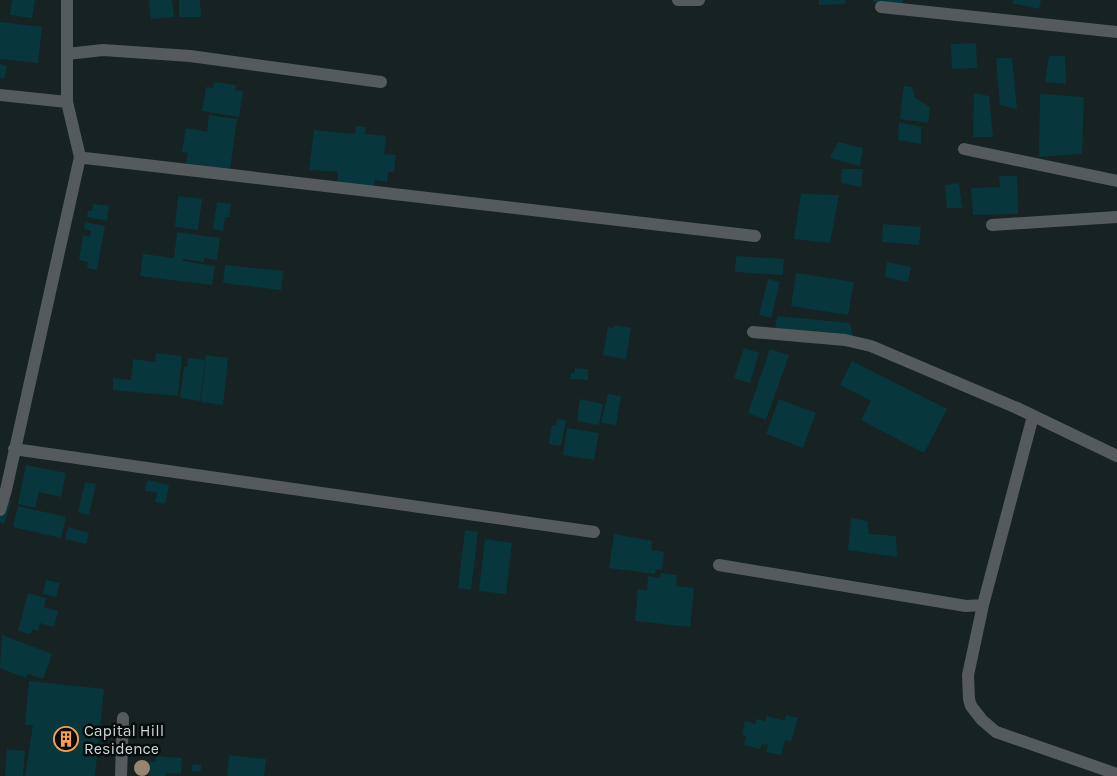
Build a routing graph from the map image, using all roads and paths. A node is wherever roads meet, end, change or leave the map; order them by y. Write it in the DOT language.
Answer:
graph roads {
  1 [pos="67,0"];
  2 [pos="678,0"];
  3 [pos="700,0"];
  4 [pos="882,7"];
  5 [pos="1117,32"];
  6 [pos="67,54"];
  7 [pos="381,82"];
  8 [pos="0,95"];
  9 [pos="67,102"];
  10 [pos="964,149"];
  11 [pos="80,157"];
  12 [pos="1117,181"];
  13 [pos="1117,216"];
  14 [pos="992,225"];
  15 [pos="756,236"];
  16 [pos="753,332"];
  17 [pos="1033,416"];
  18 [pos="14,449"];
  19 [pos="1117,456"];
  20 [pos="0,510"];
  21 [pos="594,532"];
  22 [pos="719,565"];
  23 [pos="983,605"];
  24 [pos="123,718"];
  25 [pos="1117,774"];
  26 [pos="121,776"];
  1 -- 6 [label="street"];
  2 -- 3 [label="street"];
  4 -- 5 [label="street"];
  6 -- 7 [label="street"];
  6 -- 9 [label="street"];
  8 -- 9 [label="street"];
  9 -- 11 [label="street"];
  10 -- 12 [label="street"];
  11 -- 15 [label="street"];
  11 -- 18 [label="street"];
  13 -- 14 [label="street"];
  16 -- 17 [label="street"];
  17 -- 19 [label="street"];
  17 -- 23 [label="street"];
  18 -- 20 [label="street"];
  18 -- 21 [label="street"];
  22 -- 23 [label="street"];
  23 -- 25 [label="street"];
  24 -- 26 [label="street"];
}
